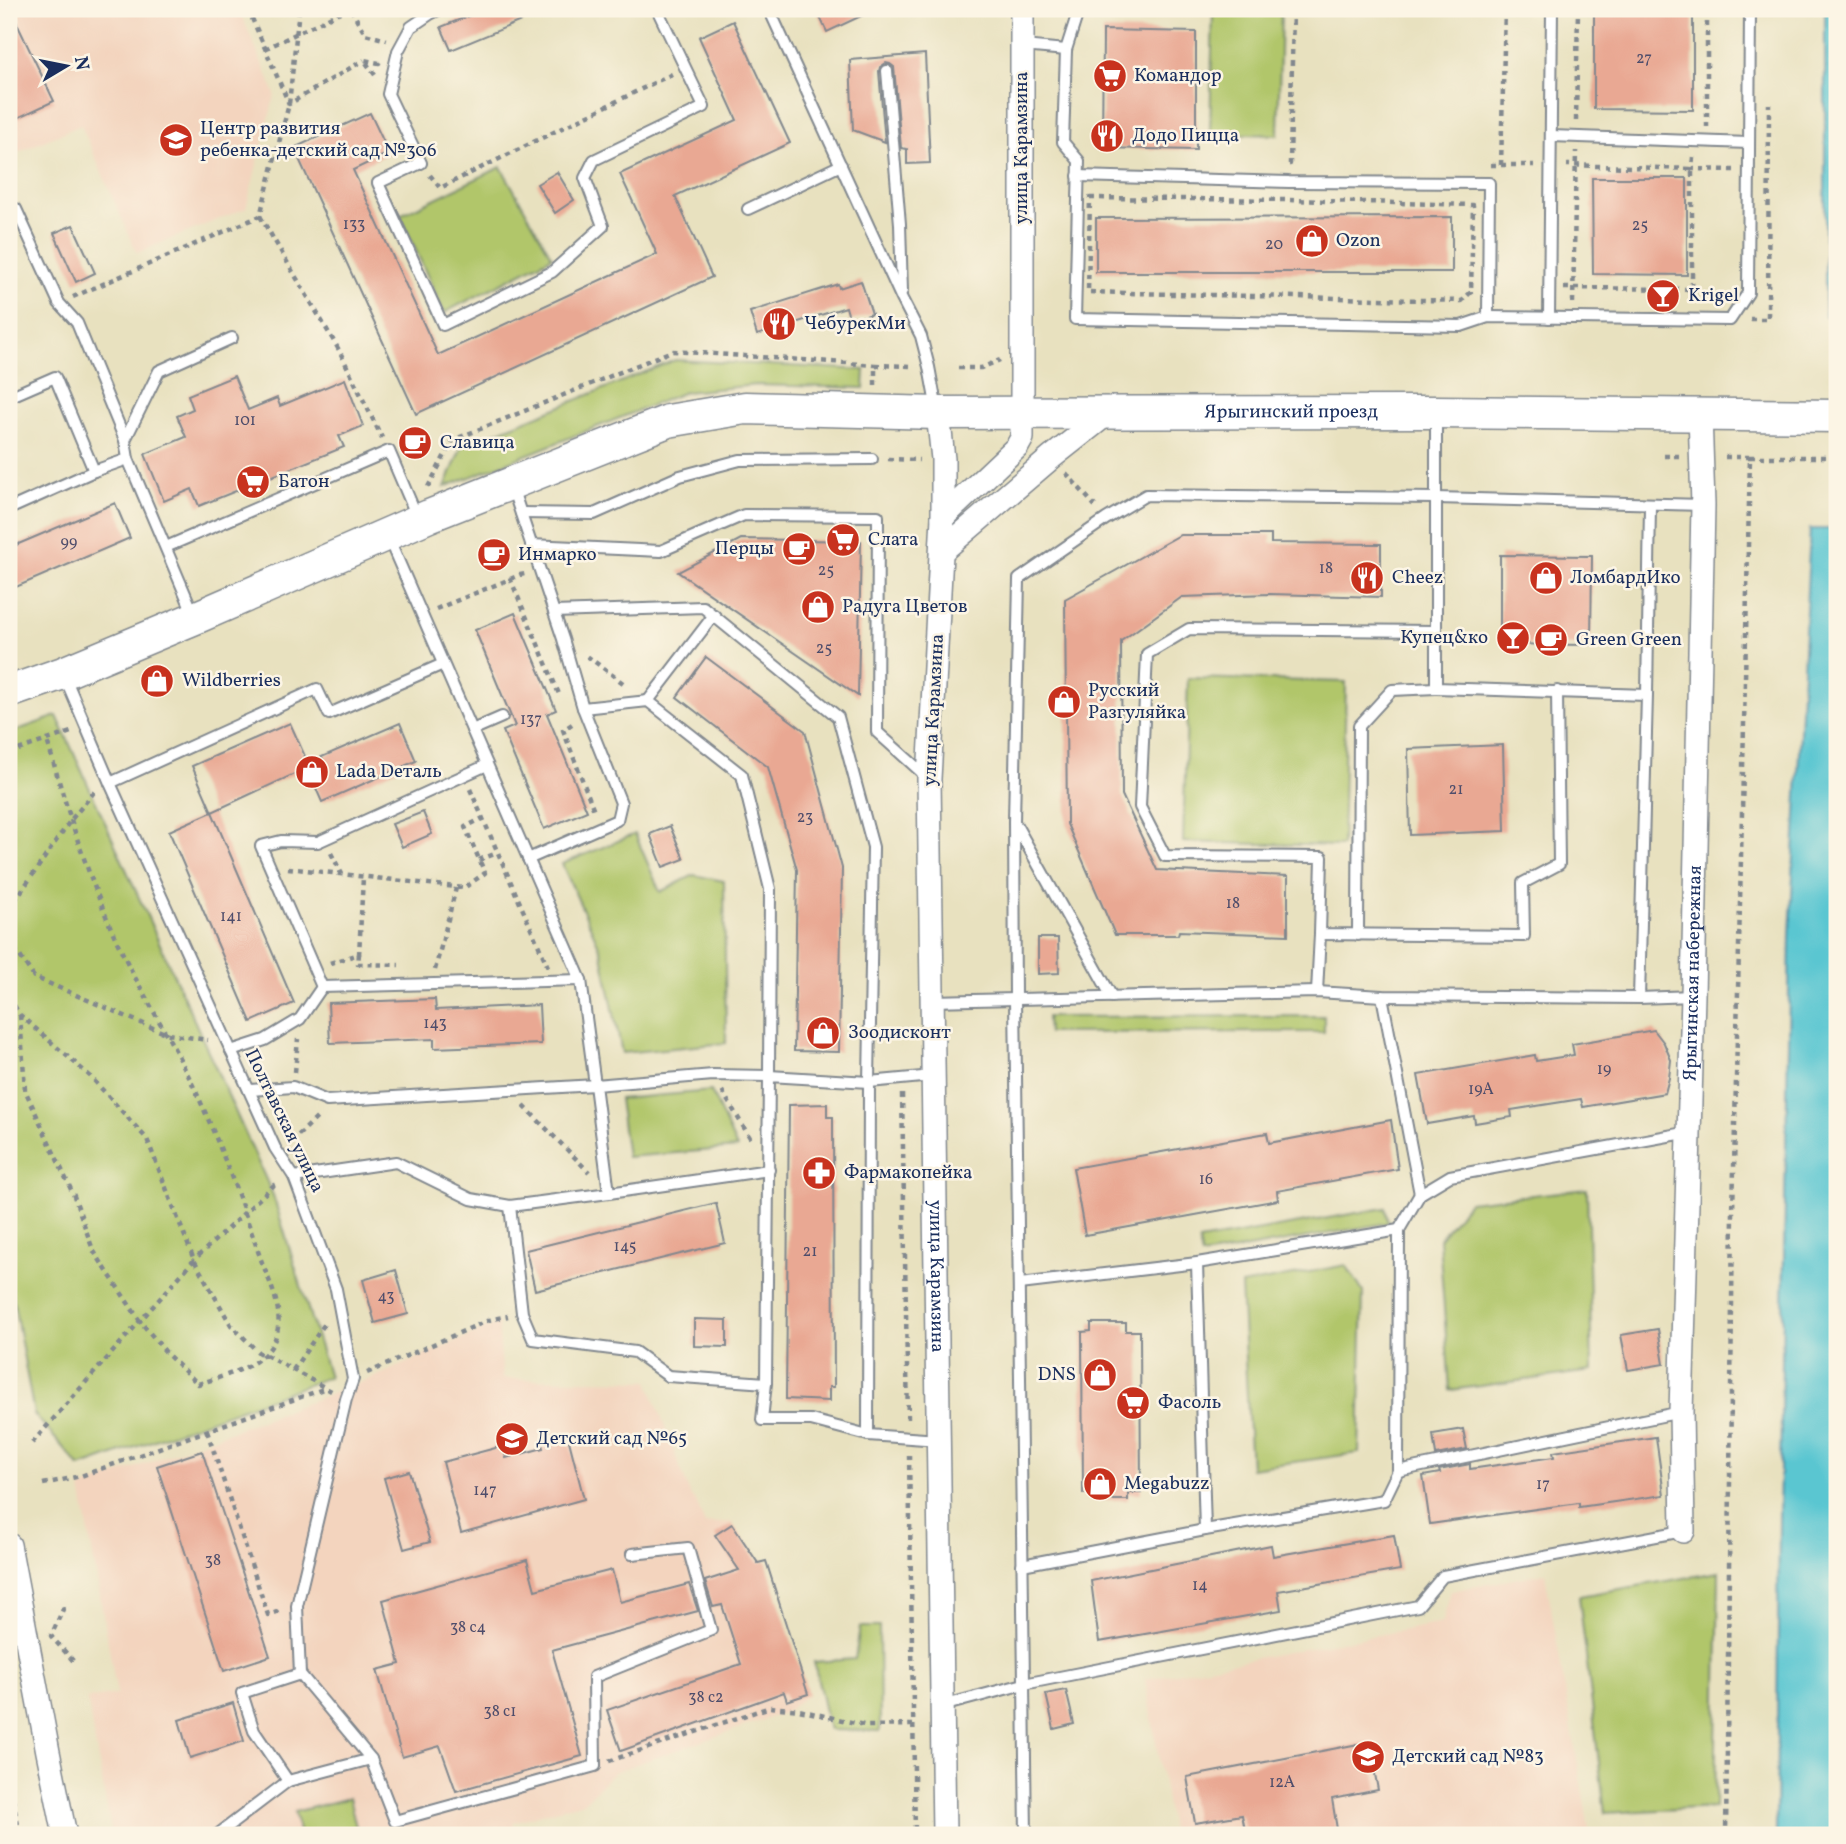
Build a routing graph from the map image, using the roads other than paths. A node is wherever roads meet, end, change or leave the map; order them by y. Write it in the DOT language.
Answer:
graph roads {
  1 [pos="440,9"];
  2 [pos="659,9"];
  3 [pos="769,9"];
  4 [pos="1022,9"];
  5 [pos="1079,9"];
  6 [pos="1552,9"];
  7 [pos="1750,9"];
  8 [pos="1023,46"];
  9 [pos="1066,50"];
  10 [pos="887,71"];
  11 [pos="1551,136"];
  12 [pos="1749,143"];
  13 [pos="841,165"];
  14 [pos="1078,176"];
  15 [pos="748,209"];
  16 [pos="9,210"];
  17 [pos="902,299"];
  18 [pos="1488,317"];
  19 [pos="1549,318"];
  20 [pos="232,338"];
  21 [pos="9,397"];
  22 [pos="1109,412"];
  23 [pos="1436,412"];
  24 [pos="938,413"];
  25 [pos="1022,413"];
  26 [pos="1700,414"];
  27 [pos="1837,416"];
  28 [pos="125,440"];
  29 [pos="128,459"];
  30 [pos="872,459"];
  31 [pos="94,471"];
  32 [pos="1436,498"];
  33 [pos="516,499"];
  34 [pos="1650,505"];
  35 [pos="1703,505"];
  36 [pos="9,509"];
  37 [pos="421,509"];
  38 [pos="943,517"];
  39 [pos="387,535"];
  40 [pos="531,545"];
  41 [pos="166,547"];
  42 [pos="942,551"];
  43 [pos="554,612"];
  44 [pos="714,615"];
  45 [pos="195,618"];
  46 [pos="1436,631"];
  47 [pos="443,664"];
  48 [pos="63,673"];
  49 [pos="1436,688"];
  50 [pos="1558,691"];
  51 [pos="9,692"];
  52 [pos="1647,695"];
  53 [pos="648,701"];
  54 [pos="583,709"];
  55 [pos="502,718"];
  56 [pos="472,730"];
  57 [pos="488,765"];
  58 [pos="929,779"];
  59 [pos="109,780"];
  60 [pos="1014,822"];
  61 [pos="528,859"];
  62 [pos="1320,934"];
  63 [pos="1358,935"];
  64 [pos="581,980"];
  65 [pos="322,987"];
  66 [pos="1317,992"];
  67 [pos="1382,996"];
  68 [pos="1693,996"];
  69 [pos="1112,997"];
  70 [pos="1639,998"];
  71 [pos="1015,999"];
  72 [pos="932,1001"];
  73 [pos="231,1051"];
  74 [pos="769,1076"];
  75 [pos="933,1076"];
  76 [pos="869,1082"];
  77 [pos="595,1085"];
  78 [pos="250,1090"];
  79 [pos="1689,1132"];
  80 [pos="769,1170"];
  81 [pos="294,1177"];
  82 [pos="609,1192"];
  83 [pos="1420,1194"];
  84 [pos="510,1206"];
  85 [pos="1399,1230"];
  86 [pos="1197,1263"];
  87 [pos="1020,1284"];
  88 [pos="766,1383"];
  89 [pos="1681,1412"];
  90 [pos="868,1435"];
  91 [pos="939,1440"];
  92 [pos="1398,1471"];
  93 [pos="1205,1530"];
  94 [pos="1683,1531"];
  95 [pos="9,1545"];
  96 [pos="632,1553"];
  97 [pos="1022,1565"];
  98 [pos="300,1674"];
  99 [pos="1024,1684"];
  100 [pos="942,1706"];
  101 [pos="371,1759"];
  102 [pos="288,1781"];
  103 [pos="65,1835"];
  104 [pos="217,1835"];
  105 [pos="944,1835"];
  106 [pos="1026,1835"];
  1 -- 2 [label="lane"];
  3 -- 13 [label="lane"];
  4 -- 8 [label="street, улица Карамзина"];
  5 -- 9 [label="lane"];
  6 -- 11 [label="lane"];
  7 -- 12 [label="lane"];
  8 -- 9 [label="lane"];
  8 -- 25 [label="street, улица Карамзина"];
  9 -- 14 [label="lane"];
  10 -- 17 [label="lane"];
  11 -- 12 [label="lane"];
  11 -- 19 [label="lane"];
  12 -- 19 [label="lane"];
  13 -- 15 [label="lane"];
  13 -- 17 [label="lane"];
  14 -- 18 [label="lane"];
  14 -- 18 [label="lane"];
  16 -- 28 [label="lane"];
  17 -- 24 [label="lane"];
  18 -- 19 [label="lane"];
  20 -- 28 [label="lane"];
  21 -- 31 [label="lane"];
  22 -- 23 [label="main road, Ярыгинский проезд"];
  22 -- 25 [label="main road, Ярыгинский проезд"];
  22 -- 42 [label="street"];
  23 -- 26 [label="main road, Ярыгинский проезд"];
  23 -- 32 [label="lane"];
  24 -- 25 [label="main road, Ярыгинский проезд"];
  24 -- 33 [label="main road, Ярыгинский проезд"];
  24 -- 38 [label="street, улица Карамзина"];
  25 -- 38 [label="street, улица Карамзина"];
  26 -- 27 [label="main road, Ярыгинский проезд"];
  26 -- 35 [label="street, Ярыгинская набережная"];
  28 -- 29 [label="lane"];
  29 -- 31 [label="lane"];
  29 -- 41 [label="lane"];
  30 -- 33 [label="lane"];
  31 -- 36 [label="lane"];
  32 -- 34 [label="lane"];
  32 -- 46 [label="lane"];
  32 -- 60 [label="lane"];
  33 -- 37 [label="main road, Ярыгинский проезд"];
  33 -- 40 [label="lane"];
  34 -- 35 [label="lane"];
  34 -- 52 [label="lane"];
  35 -- 68 [label="street, Ярыгинская набережная"];
  37 -- 39 [label="main road, Ярыгинский проезд"];
  37 -- 41 [label="lane"];
  38 -- 42 [label="street, улица Карамзина"];
  39 -- 45 [label="main road, Ярыгинский проезд"];
  39 -- 47 [label="lane"];
  40 -- 43 [label="lane"];
  40 -- 58 [label="lane"];
  41 -- 45 [label="lane"];
  42 -- 58 [label="street, улица Карамзина"];
  43 -- 44 [label="lane"];
  43 -- 54 [label="lane"];
  44 -- 53 [label="lane"];
  44 -- 76 [label="lane"];
  45 -- 48 [label="main road, Ярыгинский проезд"];
  46 -- 49 [label="lane"];
  46 -- 62 [label="lane"];
  47 -- 56 [label="lane"];
  47 -- 59 [label="lane"];
  48 -- 51 [label="main road, Ярыгинский проезд"];
  48 -- 59 [label="lane, Полтавская улица"];
  49 -- 50 [label="lane"];
  49 -- 63 [label="lane"];
  50 -- 52 [label="lane"];
  50 -- 63 [label="lane"];
  52 -- 70 [label="lane"];
  53 -- 54 [label="lane"];
  53 -- 74 [label="lane"];
  54 -- 61 [label="lane"];
  55 -- 56 [label="lane"];
  56 -- 57 [label="lane"];
  57 -- 61 [label="lane"];
  57 -- 65 [label="lane"];
  58 -- 72 [label="street, улица Карамзина"];
  59 -- 73 [label="lane, Полтавская улица"];
  60 -- 69 [label="lane"];
  60 -- 71 [label="lane"];
  61 -- 64 [label="lane"];
  62 -- 63 [label="lane"];
  62 -- 66 [label="lane"];
  64 -- 65 [label="lane"];
  64 -- 77 [label="lane"];
  65 -- 73 [label="lane"];
  66 -- 67 [label="lane"];
  66 -- 69 [label="lane"];
  67 -- 70 [label="lane"];
  67 -- 83 [label="lane"];
  68 -- 70 [label="lane"];
  68 -- 79 [label="street, Ярыгинская набережная"];
  69 -- 71 [label="lane"];
  71 -- 72 [label="lane"];
  71 -- 87 [label="lane"];
  72 -- 75 [label="street, улица Карамзина"];
  73 -- 78 [label="lane, Полтавская улица"];
  74 -- 76 [label="lane"];
  74 -- 77 [label="lane"];
  74 -- 80 [label="lane"];
  75 -- 76 [label="lane"];
  75 -- 91 [label="street, улица Карамзина"];
  76 -- 90 [label="lane"];
  77 -- 78 [label="lane"];
  77 -- 82 [label="lane"];
  78 -- 81 [label="lane, Полтавская улица"];
  79 -- 83 [label="lane"];
  79 -- 89 [label="street, Ярыгинская набережная"];
  80 -- 82 [label="lane"];
  80 -- 88 [label="lane"];
  81 -- 84 [label="lane"];
  81 -- 98 [label="lane, Полтавская улица"];
  82 -- 84 [label="lane"];
  83 -- 85 [label="lane"];
  84 -- 88 [label="lane"];
  85 -- 86 [label="lane"];
  85 -- 92 [label="lane"];
  86 -- 87 [label="lane"];
  86 -- 93 [label="lane"];
  87 -- 97 [label="lane"];
  88 -- 90 [label="lane"];
  89 -- 92 [label="lane"];
  89 -- 94 [label="street, Ярыгинская набережная"];
  90 -- 91 [label="lane"];
  91 -- 100 [label="street, улица Карамзина"];
  92 -- 93 [label="lane"];
  93 -- 97 [label="lane"];
  94 -- 99 [label="lane"];
  95 -- 103 [label="street"];
  96 -- 101 [label="lane"];
  97 -- 99 [label="lane"];
  98 -- 101 [label="lane"];
  98 -- 102 [label="lane"];
  99 -- 100 [label="lane"];
  99 -- 106 [label="lane"];
  100 -- 105 [label="street, улица Карамзина"];
  101 -- 102 [label="lane"];
  102 -- 104 [label="lane"];
}
